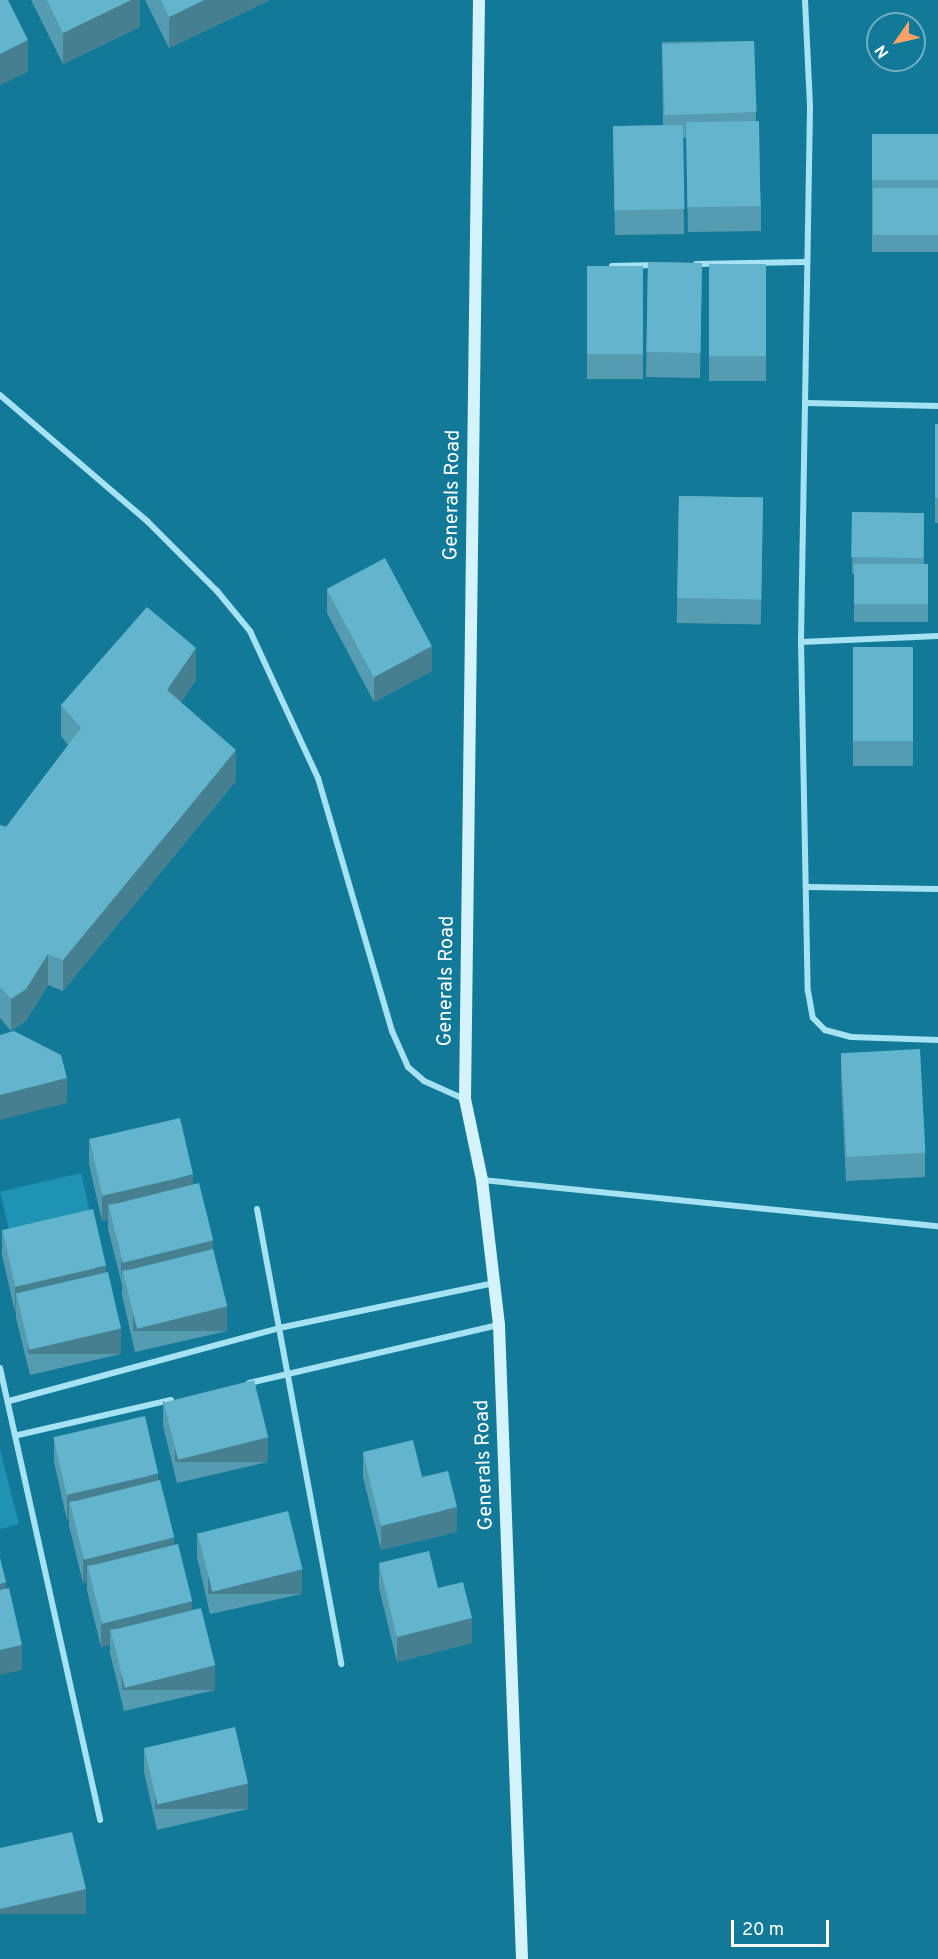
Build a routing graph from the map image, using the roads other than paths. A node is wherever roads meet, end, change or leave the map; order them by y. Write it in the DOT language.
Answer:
graph roads {
  1 [pos="479,0"];
  2 [pos="805,0"];
  3 [pos="806,262"];
  4 [pos="670,265"];
  5 [pos="681,265"];
  6 [pos="602,266"];
  7 [pos="0,395"];
  8 [pos="806,403"];
  9 [pos="938,406"];
  10 [pos="938,636"];
  11 [pos="801,642"];
  12 [pos="807,887"];
  13 [pos="938,889"];
  14 [pos="938,1040"];
  15 [pos="465,1099"];
  16 [pos="482,1180"];
  17 [pos="257,1209"];
  18 [pos="938,1226"];
  19 [pos="496,1283"];
  20 [pos="499,1324"];
  21 [pos="279,1328"];
  22 [pos="0,1368"];
  23 [pos="287,1374"];
  24 [pos="242,1384"];
  25 [pos="175,1399"];
  26 [pos="9,1401"];
  27 [pos="18,1435"];
  28 [pos="341,1664"];
  29 [pos="100,1820"];
  30 [pos="522,1959"];
  1 -- 15 [label="street, Generals Road"];
  2 -- 3 [label="street"];
  3 -- 5 [label="street"];
  3 -- 8 [label="street"];
  4 -- 6 [label="street"];
  7 -- 15 [label="street"];
  8 -- 9 [label="street"];
  8 -- 11 [label="street"];
  10 -- 11 [label="street"];
  11 -- 12 [label="street"];
  12 -- 13 [label="street"];
  12 -- 14 [label="street"];
  15 -- 16 [label="street, Generals Road"];
  16 -- 18 [label="street"];
  16 -- 19 [label="street, Generals Road"];
  17 -- 21 [label="street"];
  19 -- 20 [label="street, Generals Road"];
  19 -- 21 [label="street"];
  20 -- 23 [label="street"];
  20 -- 30 [label="street, Generals Road"];
  21 -- 23 [label="street"];
  21 -- 26 [label="street"];
  22 -- 26 [label="street"];
  23 -- 24 [label="street"];
  23 -- 28 [label="street"];
  25 -- 27 [label="street"];
  26 -- 27 [label="street"];
  27 -- 29 [label="street"];
}
